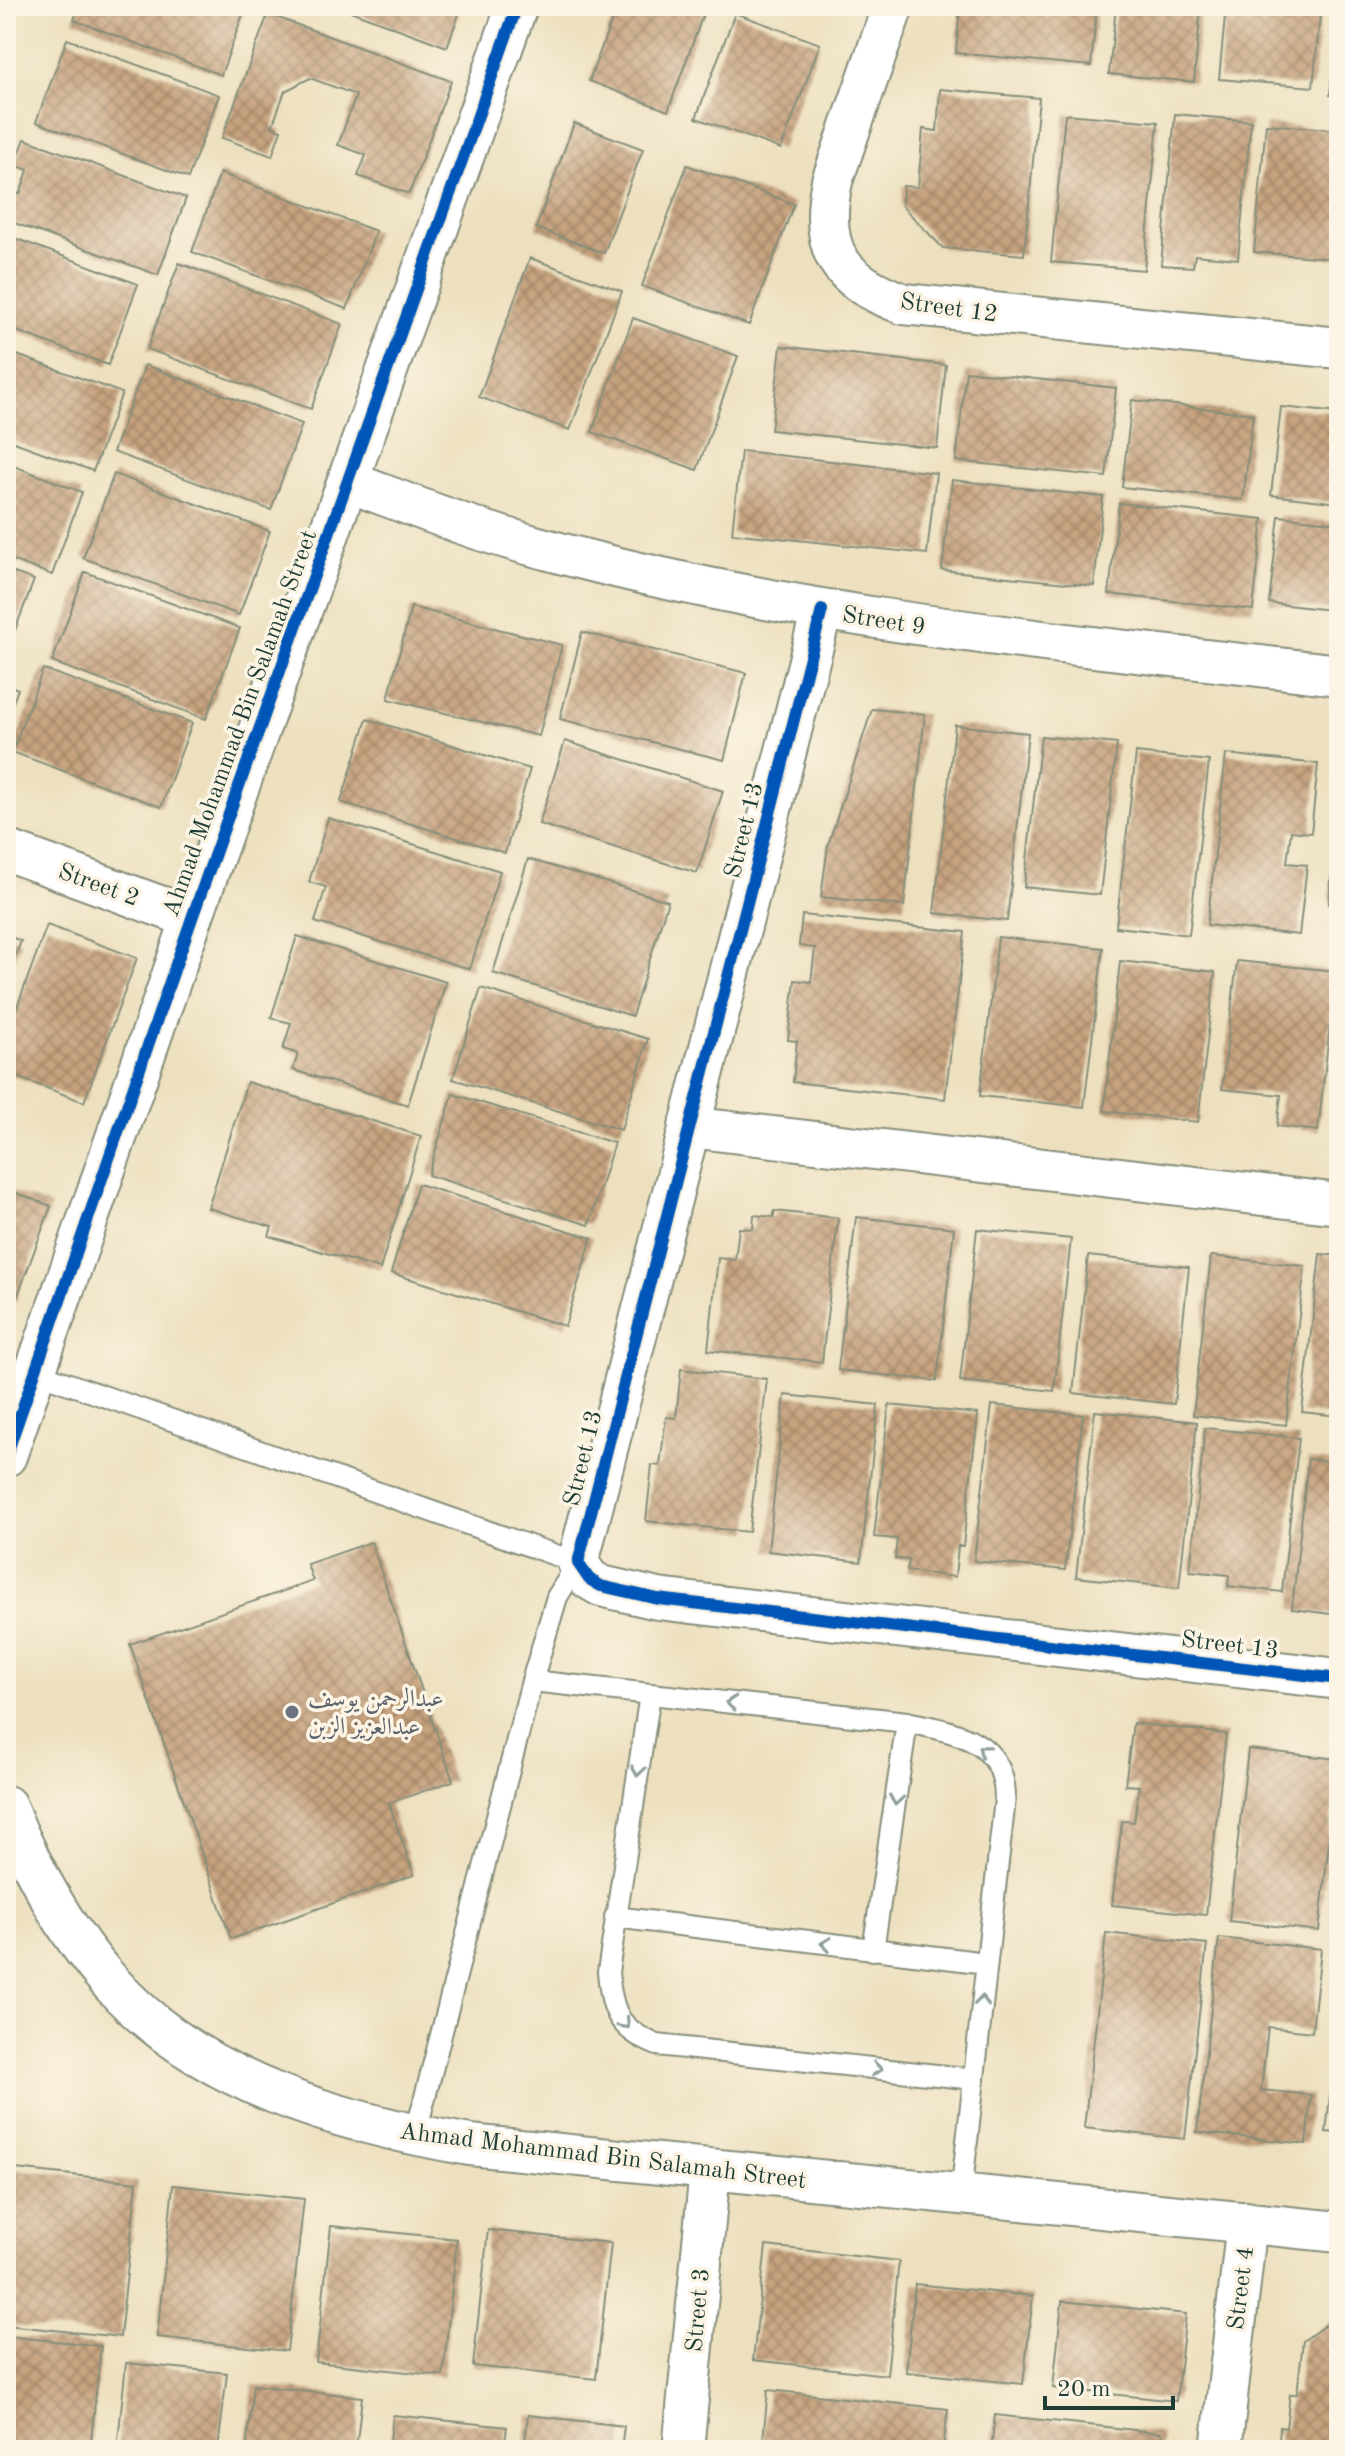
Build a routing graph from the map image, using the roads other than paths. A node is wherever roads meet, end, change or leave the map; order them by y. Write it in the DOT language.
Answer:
graph roads {
  1 [pos="517,6"];
  2 [pos="893,6"];
  3 [pos="1339,348"];
  4 [pos="349,482"];
  5 [pos="822,610"];
  6 [pos="1339,675"];
  7 [pos="6,850"];
  8 [pos="192,918"];
  9 [pos="689,1127"];
  10 [pos="1339,1204"];
  11 [pos="35,1372"];
  12 [pos="12,1413"];
  13 [pos="6,1456"];
  14 [pos="578,1563"];
  15 [pos="1339,1679"];
  16 [pos="532,1681"];
  17 [pos="650,1694"];
  18 [pos="907,1722"];
  19 [pos="6,1806"];
  20 [pos="615,1917"];
  21 [pos="873,1950"];
  22 [pos="986,1963"];
  23 [pos="974,2079"];
  24 [pos="415,2136"];
  25 [pos="710,2170"];
  26 [pos="961,2195"];
  27 [pos="1247,2222"];
  28 [pos="1339,2232"];
  29 [pos="683,2450"];
  30 [pos="1221,2450"];
  1 -- 4 [label="street, Ahmad Mohammad Bin Salamah Street"];
  2 -- 3 [label="street, Street 12"];
  4 -- 5 [label="street, Street 9"];
  4 -- 8 [label="street, Ahmad Mohammad Bin Salamah Street"];
  5 -- 6 [label="street, Street 9"];
  5 -- 9 [label="street, Street 13"];
  7 -- 8 [label="street, Street 2"];
  8 -- 11 [label="street, Ahmad Mohammad Bin Salamah Street"];
  9 -- 10 [label="street"];
  9 -- 14 [label="street, Street 13"];
  11 -- 12 [label="street, Ahmad Mohammad Bin Salamah Street"];
  11 -- 14 [label="lane"];
  12 -- 13 [label="street, Ahmad Mohammad Bin Salamah Street"];
  14 -- 15 [label="street, Street 13"];
  14 -- 16 [label="lane"];
  16 -- 17 [label="lane"];
  16 -- 24 [label="lane"];
  18 -- 17 [label="lane, one-way"];
  17 -- 20 [label="lane, one-way"];
  18 -- 21 [label="lane, one-way"];
  22 -- 18 [label="lane, one-way"];
  19 -- 24 [label="street, Ahmad Mohammad Bin Salamah Street"];
  21 -- 20 [label="lane, one-way"];
  20 -- 23 [label="lane, one-way"];
  21 -- 22 [label="lane"];
  23 -- 22 [label="lane, one-way"];
  23 -- 26 [label="lane"];
  24 -- 25 [label="street, Ahmad Mohammad Bin Salamah Street"];
  25 -- 26 [label="street, Ahmad Mohammad Bin Salamah Street"];
  25 -- 29 [label="street, Street 3"];
  26 -- 27 [label="street, Ahmad Mohammad Bin Salamah Street"];
  27 -- 28 [label="street, Ahmad Mohammad Bin Salamah Street"];
  27 -- 30 [label="street, Street 4"];
}
